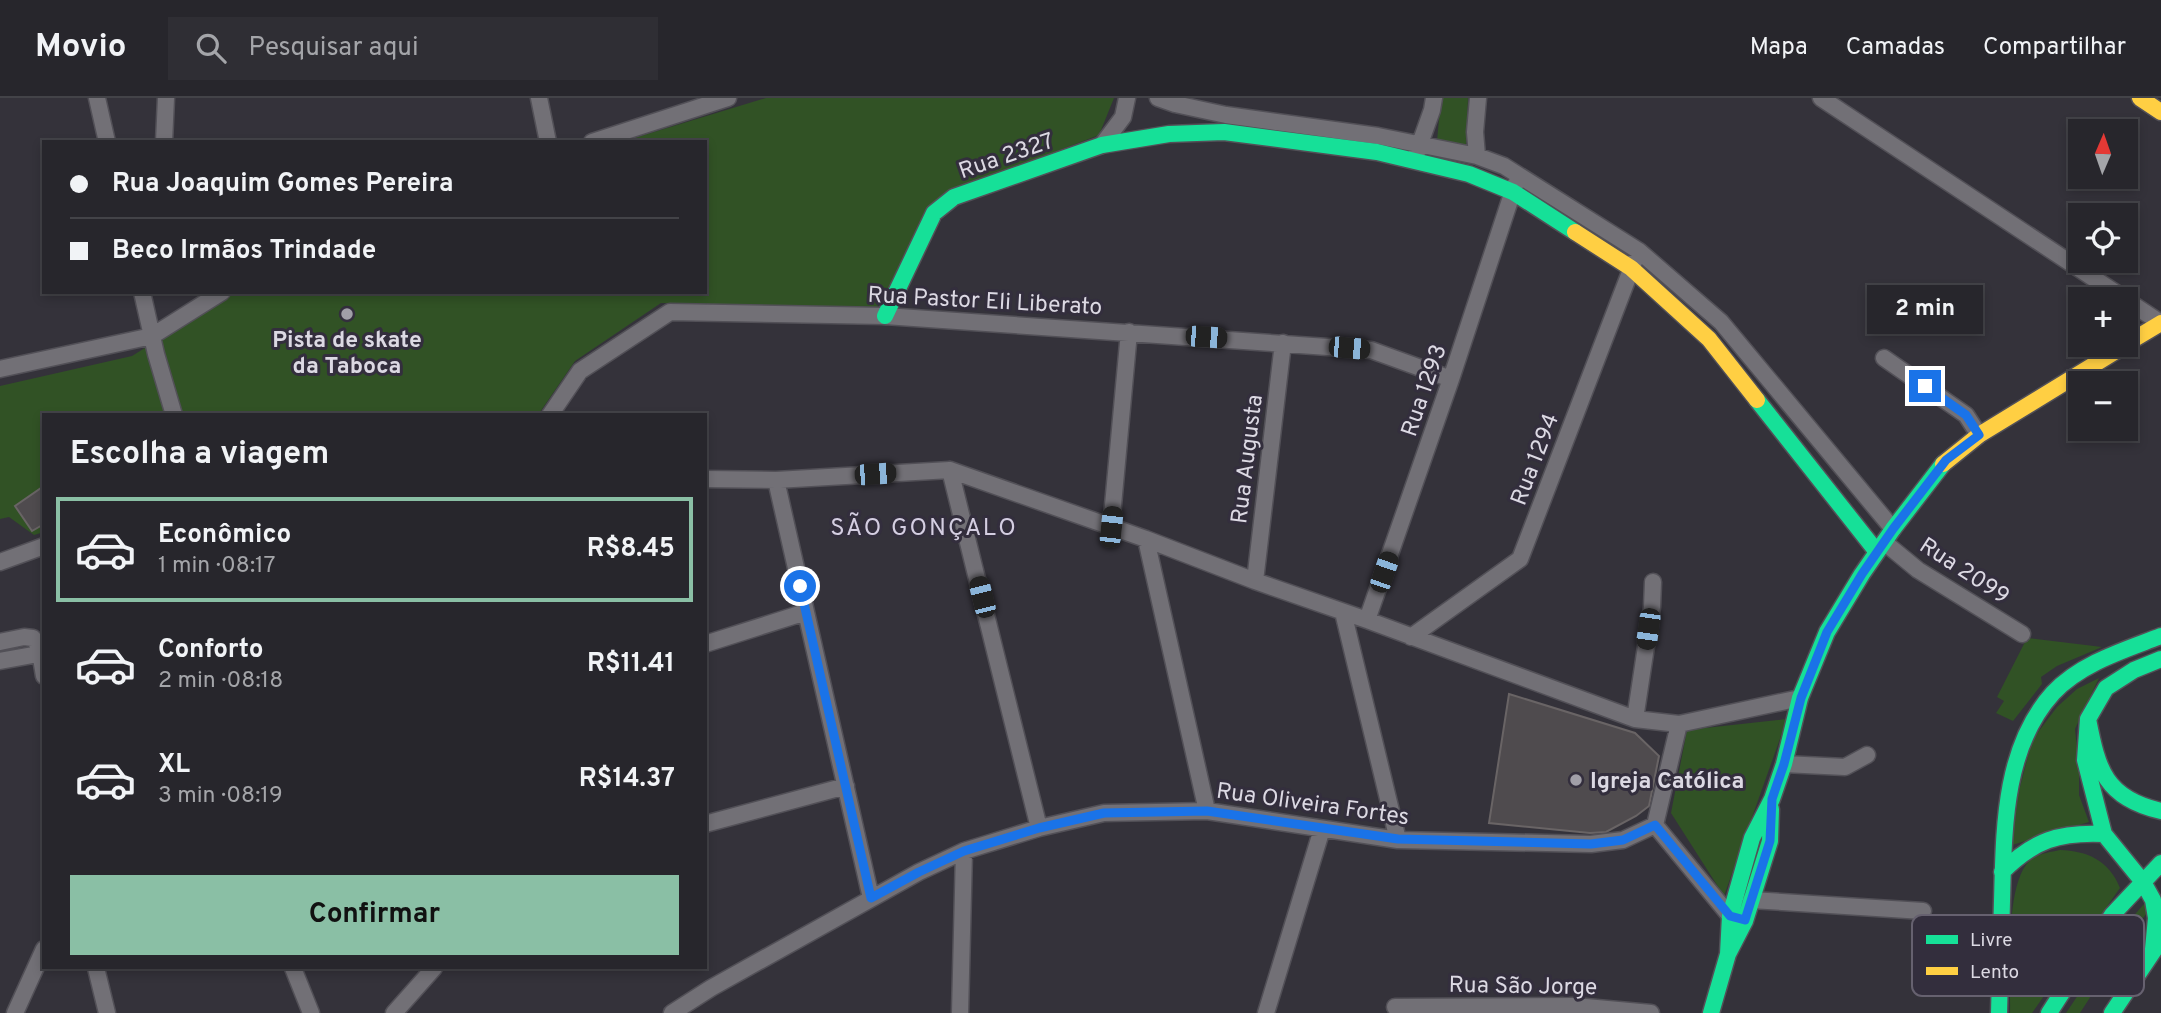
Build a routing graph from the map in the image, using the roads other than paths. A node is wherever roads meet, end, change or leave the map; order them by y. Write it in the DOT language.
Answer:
graph roads {
  1 [pos="97,98"];
  2 [pos="166,98"];
  3 [pos="539,98"];
  4 [pos="1127,98"];
  5 [pos="1158,98"];
  6 [pos="1434,98"];
  7 [pos="1478,98"];
  8 [pos="1821,98"];
  9 [pos="2140,98"];
  10 [pos="724,99"];
  11 [pos="2161,112"];
  12 [pos="1122,134"];
  13 [pos="107,140"];
  14 [pos="164,140"];
  15 [pos="548,140"];
  16 [pos="598,140"];
  17 [pos="1416,153"];
  18 [pos="1477,156"];
  19 [pos="1516,173"];
  20 [pos="1513,192"];
  21 [pos="1639,251"];
  22 [pos="1631,268"];
  23 [pos="2105,287"];
  24 [pos="142,294"];
  25 [pos="219,294"];
  26 [pos="2138,308"];
  27 [pos="885,316"];
  28 [pos="2161,323"];
  29 [pos="1129,331"];
  30 [pos="152,336"];
  31 [pos="2138,337"];
  32 [pos="1283,343"];
  33 [pos="2106,357"];
  34 [pos="1884,358"];
  35 [pos="0,369"];
  36 [pos="1451,379"];
  37 [pos="173,413"];
  38 [pos="551,413"];
  39 [pos="1979,435"];
  40 [pos="950,470"];
  41 [pos="707,479"];
  42 [pos="776,480"];
  43 [pos="1111,527"];
  44 [pos="1146,539"];
  45 [pos="1884,541"];
  46 [pos="42,547"];
  47 [pos="0,562"];
  48 [pos="1255,581"];
  49 [pos="1653,582"];
  50 [pos="806,612"];
  51 [pos="1343,612"];
  52 [pos="1367,620"];
  53 [pos="2022,634"];
  54 [pos="1411,636"];
  55 [pos="2161,636"];
  56 [pos="0,642"];
  57 [pos="707,643"];
  58 [pos="42,653"];
  59 [pos="2161,659"];
  60 [pos="0,661"];
  61 [pos="1801,698"];
  62 [pos="1635,719"];
  63 [pos="2088,719"];
  64 [pos="1679,724"];
  65 [pos="1867,755"];
  66 [pos="1784,764"];
  67 [pos="846,786"];
  68 [pos="1772,799"];
  69 [pos="1207,811"];
  70 [pos="2161,811"];
  71 [pos="707,823"];
  72 [pos="1655,825"];
  73 [pos="1039,828"];
  74 [pos="1322,829"];
  75 [pos="2104,834"];
  76 [pos="1398,839"];
  77 [pos="964,851"];
  78 [pos="2161,863"];
  79 [pos="2002,873"];
  80 [pos="2143,882"];
  81 [pos="871,898"];
  82 [pos="1751,900"];
  83 [pos="1923,911"];
  84 [pos="2001,915"];
  85 [pos="2112,915"];
  86 [pos="1737,918"];
  87 [pos="2157,945"];
  88 [pos="42,953"];
  89 [pos="2144,965"];
  90 [pos="96,969"];
  91 [pos="293,969"];
  92 [pos="433,969"];
  93 [pos="2060,996"];
  94 [pos="2123,996"];
  95 [pos="1395,1007"];
  96 [pos="1558,1010"];
  97 [pos="15,1013"];
  98 [pos="107,1013"];
  99 [pos="311,1013"];
  100 [pos="394,1013"];
  101 [pos="672,1013"];
  102 [pos="960,1013"];
  103 [pos="1266,1013"];
  104 [pos="1651,1013"];
  105 [pos="1711,1013"];
  106 [pos="2049,1013"];
  107 [pos="2112,1013"];
  1 -- 13 [label="street"];
  2 -- 14 [label="street"];
  3 -- 15 [label="street"];
  4 -- 12 [label="street"];
  5 -- 17 [label="street, Rua 2099"];
  6 -- 17 [label="street"];
  7 -- 18 [label="street"];
  8 -- 23 [label="street"];
  9 -- 11 [label="main road"];
  10 -- 16 [label="street"];
  12 -- 17 [label="main road, Rua 2327"];
  12 -- 27 [label="main road, Rua 2327"];
  17 -- 18 [label="street, Rua 2099"];
  17 -- 20 [label="main road, Rua 2327"];
  18 -- 19 [label="street, Rua 2099"];
  19 -- 20 [label="street, Rua 1293"];
  19 -- 21 [label="street, Rua 2099"];
  20 -- 22 [label="main road, Rua 2327"];
  20 -- 36 [label="street, Rua 1293"];
  21 -- 22 [label="street, Rua 1294"];
  21 -- 45 [label="street, Rua 2099"];
  22 -- 45 [label="main road, Rua 2327"];
  22 -- 54 [label="street, Rua 1294"];
  24 -- 30 [label="street"];
  25 -- 30 [label="street"];
  26 -- 28 [label="street"];
  27 -- 29 [label="street, Rua Pastor Eli Liberato"];
  27 -- 38 [label="street, Rua Pastor Eli Liberato"];
  28 -- 31 [label="main road"];
  29 -- 32 [label="street, Rua Pastor Eli Liberato"];
  29 -- 43 [label="street"];
  30 -- 35 [label="street"];
  30 -- 37 [label="street"];
  32 -- 36 [label="street, Rua Pastor Eli Liberato"];
  32 -- 48 [label="street, Rua Augusta"];
  33 -- 39 [label="main road"];
  34 -- 39 [label="street"];
  36 -- 52 [label="street, Rua 1293"];
  39 -- 45 [label="main road"];
  40 -- 42 [label="street"];
  40 -- 43 [label="street"];
  40 -- 73 [label="street"];
  41 -- 42 [label="street"];
  42 -- 50 [label="street"];
  43 -- 44 [label="street"];
  44 -- 48 [label="street"];
  44 -- 69 [label="street"];
  45 -- 53 [label="street, Rua 2099"];
  45 -- 61 [label="main road"];
  46 -- 47 [label="street"];
  48 -- 51 [label="street"];
  49 -- 62 [label="street"];
  50 -- 57 [label="street"];
  50 -- 67 [label="street"];
  51 -- 52 [label="street"];
  51 -- 76 [label="street"];
  52 -- 54 [label="street"];
  54 -- 62 [label="street"];
  55 -- 79 [label="main road"];
  56 -- 58 [label="street"];
  58 -- 60 [label="street"];
  59 -- 63 [label="main road"];
  61 -- 64 [label="street"];
  61 -- 66 [label="main road"];
  62 -- 64 [label="street"];
  63 -- 70 [label="main road"];
  63 -- 75 [label="main road"];
  64 -- 72 [label="street"];
  65 -- 66 [label="street"];
  66 -- 68 [label="main road"];
  67 -- 71 [label="street"];
  67 -- 81 [label="street"];
  68 -- 82 [label="main road"];
  68 -- 86 [label="main road"];
  69 -- 73 [label="street, Rua Oliveira Fortes"];
  69 -- 74 [label="street, Rua Oliveira Fortes"];
  72 -- 76 [label="street, Rua Oliveira Fortes"];
  72 -- 86 [label="street"];
  73 -- 77 [label="street, Rua Oliveira Fortes"];
  74 -- 76 [label="street, Rua Oliveira Fortes"];
  74 -- 103 [label="street"];
  75 -- 79 [label="main road"];
  75 -- 80 [label="main road"];
  77 -- 81 [label="street, Rua Oliveira Fortes"];
  77 -- 102 [label="street"];
  78 -- 80 [label="main road"];
  79 -- 84 [label="main road"];
  80 -- 85 [label="main road"];
  80 -- 87 [label="main road"];
  81 -- 101 [label="street, Rua Oliveira Fortes"];
  82 -- 83 [label="street"];
  82 -- 86 [label="main road"];
  86 -- 105 [label="main road"];
  87 -- 89 [label="main road"];
  88 -- 97 [label="street"];
  90 -- 98 [label="street"];
  91 -- 99 [label="street"];
  92 -- 100 [label="street"];
  93 -- 106 [label="main road"];
  94 -- 107 [label="main road"];
  95 -- 96 [label="street, Rua São Jorge"];
  96 -- 104 [label="street, Rua São Jorge"];
}
